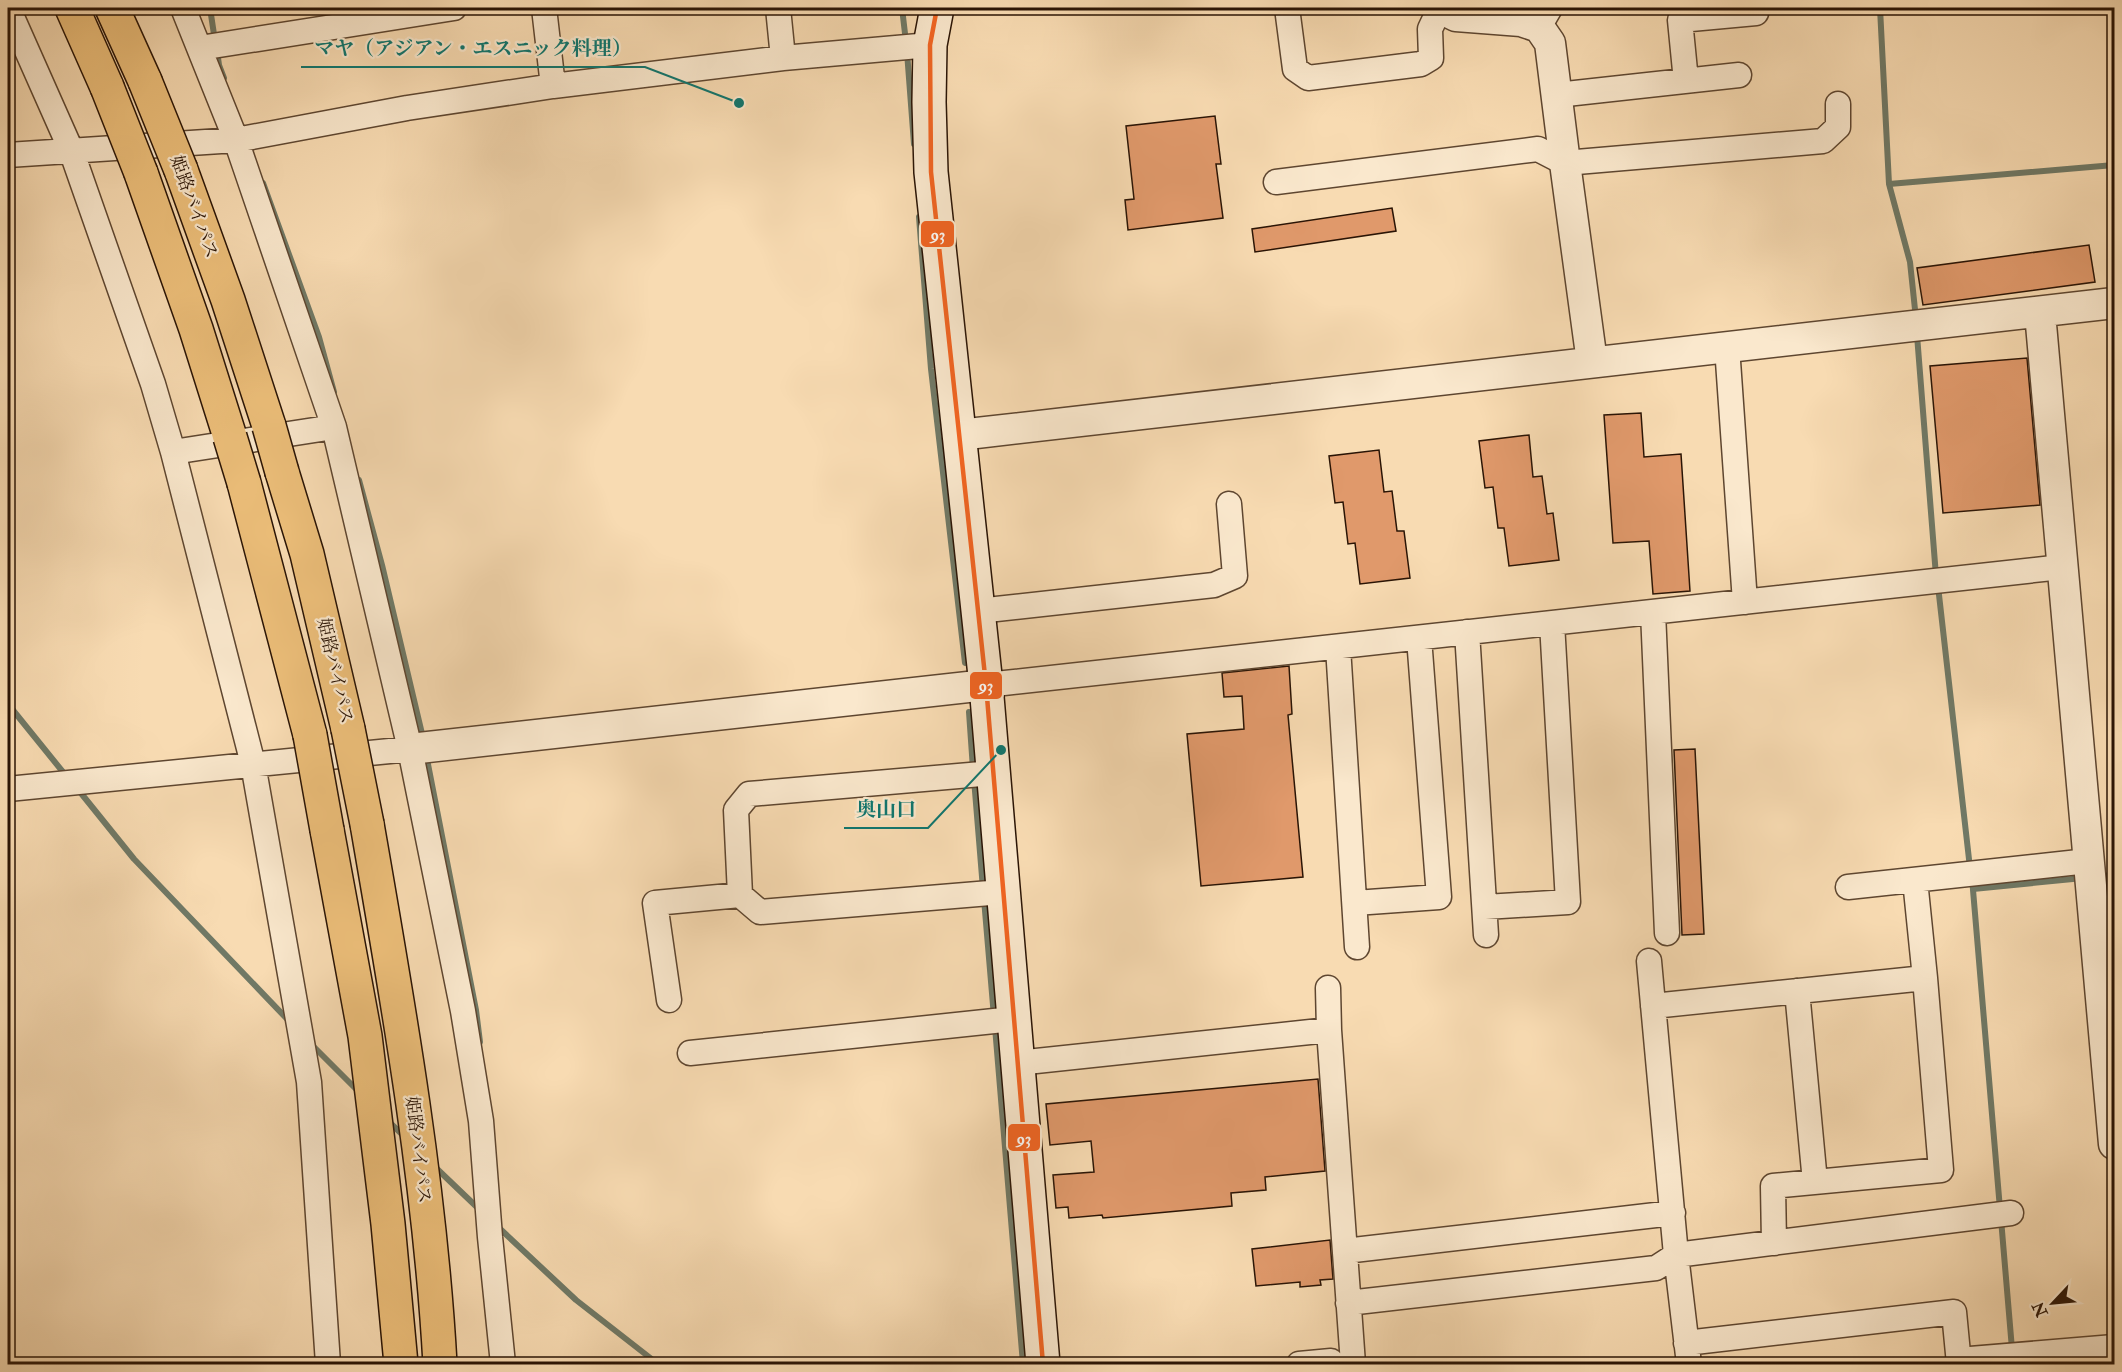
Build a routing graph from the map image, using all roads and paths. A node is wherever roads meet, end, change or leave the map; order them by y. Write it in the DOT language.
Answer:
graph roads {
  1 [pos="8,8"];
  2 [pos="70,8"];
  3 [pos="111,8"];
  4 [pos="183,8"];
  5 [pos="454,8"];
  6 [pos="544,8"];
  7 [pos="778,8"];
  8 [pos="937,8"];
  9 [pos="1287,8"];
  10 [pos="1440,8"];
  11 [pos="1756,8"];
  12 [pos="1545,17"];
  13 [pos="930,45"];
  14 [pos="200,48"];
  15 [pos="783,58"];
  16 [pos="1739,75"];
  17 [pos="1686,81"];
  18 [pos="553,86"];
  19 [pos="1557,95"];
  20 [pos="1838,104"];
  21 [pos="236,140"];
  22 [pos="71,150"];
  23 [pos="8,155"];
  24 [pos="1564,163"];
  25 [pos="1276,182"];
  26 [pos="2115,303"];
  27 [pos="2040,313"];
  28 [pos="1727,347"];
  29 [pos="1592,362"];
  30 [pos="334,426"];
  31 [pos="959,435"];
  32 [pos="173,452"];
  33 [pos="1229,504"];
  34 [pos="2062,567"];
  35 [pos="1745,602"];
  36 [pos="978,611"];
  37 [pos="1653,612"];
  38 [pos="1552,623"];
  39 [pos="1467,632"];
  40 [pos="1419,638"];
  41 [pos="1338,647"];
  42 [pos="986,685"];
  43 [pos="410,749"];
  44 [pos="253,764"];
  45 [pos="979,774"];
  46 [pos="8,789"];
  47 [pos="2101,860"];
  48 [pos="1915,880"];
  49 [pos="1848,887"];
  50 [pos="987,893"];
  51 [pos="740,896"];
  52 [pos="1355,903"];
  53 [pos="1485,907"];
  54 [pos="1667,933"];
  55 [pos="1486,935"];
  56 [pos="1357,946"];
  57 [pos="1649,961"];
  58 [pos="1925,978"];
  59 [pos="1328,988"];
  60 [pos="1797,991"];
  61 [pos="669,1000"];
  62 [pos="1653,1006"];
  63 [pos="998,1020"];
  64 [pos="1329,1030"];
  65 [pos="690,1053"];
  66 [pos="1017,1063"];
  67 [pos="2115,1144"];
  68 [pos="1815,1182"];
  69 [pos="1673,1213"];
  70 [pos="2011,1213"];
  71 [pos="1774,1243"];
  72 [pos="1345,1251"];
  73 [pos="1676,1255"];
  74 [pos="1348,1303"];
  75 [pos="2115,1347"];
  76 [pos="1688,1354"];
  77 [pos="1959,1362"];
  78 [pos="1342,1363"];
  79 [pos="328,1365"];
  80 [pos="401,1365"];
  81 [pos="440,1365"];
  82 [pos="503,1365"];
  83 [pos="1043,1365"];
  84 [pos="1299,1365"];
  1 -- 22 [label="street"];
  2 -- 80 [label="highway, 姫路バイパス, bridge"];
  3 -- 81 [label="highway, 姫路バイパス, bridge"];
  4 -- 14 [label="street"];
  5 -- 14 [label="street"];
  6 -- 18 [label="street"];
  7 -- 15 [label="street"];
  8 -- 13 [label="main road"];
  9 -- 10 [label="street"];
  10 -- 12 [label="street"];
  11 -- 17 [label="street"];
  12 -- 19 [label="street"];
  13 -- 15 [label="street"];
  13 -- 31 [label="main road"];
  14 -- 21 [label="street"];
  15 -- 18 [label="street"];
  16 -- 17 [label="street"];
  17 -- 19 [label="street"];
  18 -- 21 [label="street"];
  19 -- 24 [label="street"];
  20 -- 24 [label="street"];
  21 -- 22 [label="street"];
  21 -- 30 [label="street"];
  22 -- 23 [label="street"];
  22 -- 32 [label="street"];
  24 -- 25 [label="street"];
  24 -- 29 [label="street"];
  26 -- 27 [label="street"];
  27 -- 28 [label="street"];
  27 -- 34 [label="street"];
  28 -- 29 [label="street"];
  28 -- 35 [label="street"];
  29 -- 31 [label="street"];
  30 -- 32 [label="street"];
  30 -- 43 [label="street"];
  31 -- 36 [label="main road"];
  32 -- 44 [label="street"];
  33 -- 36 [label="street"];
  34 -- 35 [label="street"];
  34 -- 47 [label="street"];
  35 -- 37 [label="street"];
  36 -- 42 [label="main road"];
  37 -- 38 [label="street"];
  37 -- 54 [label="street"];
  38 -- 39 [label="street"];
  38 -- 53 [label="street"];
  39 -- 40 [label="street"];
  39 -- 53 [label="street"];
  40 -- 41 [label="street"];
  40 -- 52 [label="street"];
  41 -- 42 [label="street"];
  41 -- 52 [label="street"];
  42 -- 43 [label="street"];
  42 -- 45 [label="main road"];
  43 -- 44 [label="street"];
  43 -- 82 [label="street"];
  44 -- 46 [label="street"];
  44 -- 79 [label="street"];
  45 -- 50 [label="main road"];
  45 -- 51 [label="street"];
  47 -- 48 [label="street"];
  47 -- 67 [label="street"];
  48 -- 49 [label="street"];
  48 -- 58 [label="street"];
  50 -- 51 [label="street"];
  50 -- 63 [label="main road"];
  51 -- 61 [label="street"];
  52 -- 56 [label="street"];
  53 -- 55 [label="street"];
  57 -- 62 [label="street"];
  58 -- 60 [label="street"];
  58 -- 68 [label="street"];
  59 -- 64 [label="street"];
  60 -- 62 [label="street"];
  60 -- 68 [label="street"];
  62 -- 69 [label="street"];
  63 -- 65 [label="street"];
  63 -- 66 [label="main road"];
  64 -- 66 [label="street"];
  64 -- 72 [label="street"];
  66 -- 83 [label="main road"];
  68 -- 71 [label="street"];
  69 -- 72 [label="street"];
  69 -- 73 [label="street"];
  70 -- 71 [label="street"];
  71 -- 73 [label="street"];
  72 -- 74 [label="street"];
  73 -- 74 [label="street"];
  73 -- 76 [label="street"];
  74 -- 78 [label="street"];
  75 -- 77 [label="street"];
  76 -- 77 [label="street"];
  78 -- 84 [label="street"];
}
